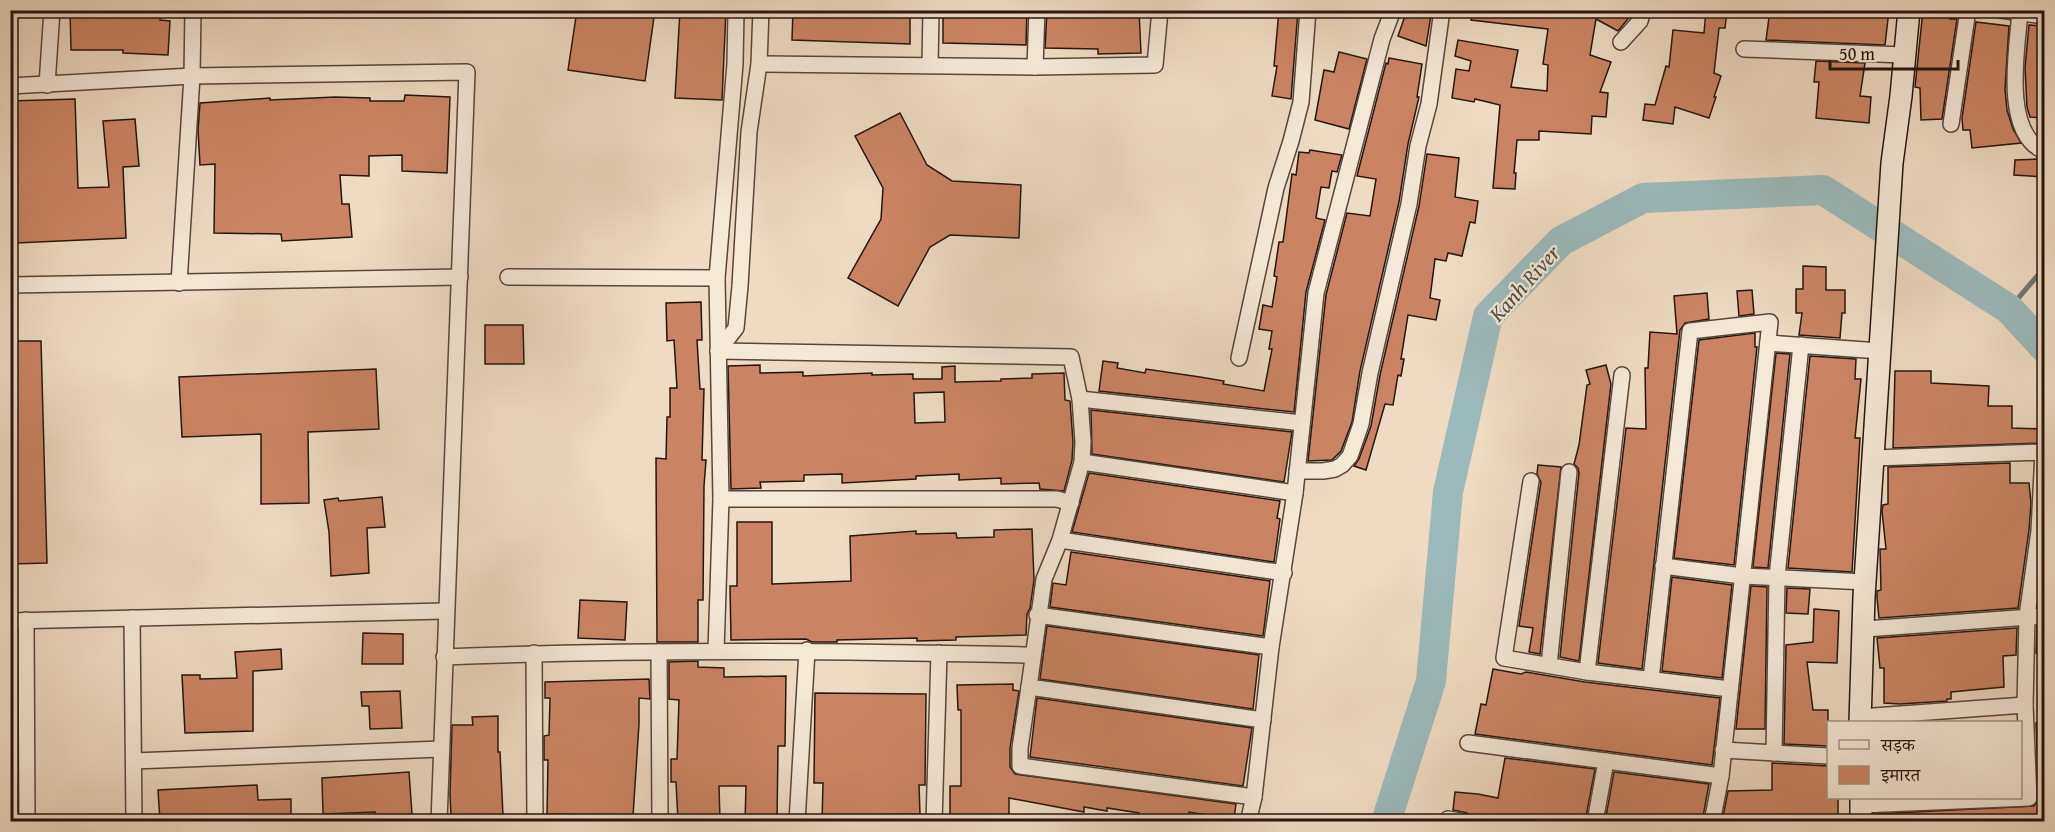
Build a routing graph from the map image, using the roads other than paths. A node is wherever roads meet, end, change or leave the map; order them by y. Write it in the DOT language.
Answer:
graph roads {
  1 [pos="52,10"];
  2 [pos="193,10"];
  3 [pos="736,10"];
  4 [pos="761,10"];
  5 [pos="931,10"];
  6 [pos="1037,10"];
  7 [pos="1160,10"];
  8 [pos="1308,10"];
  9 [pos="1393,10"];
  10 [pos="1442,10"];
  11 [pos="1643,10"];
  12 [pos="1909,10"];
  13 [pos="1968,10"];
  14 [pos="2001,10"];
  15 [pos="2022,11"];
  16 [pos="2044,16"];
  17 [pos="1622,42"];
  18 [pos="1744,49"];
  19 [pos="1904,55"];
  20 [pos="759,64"];
  21 [pos="930,65"];
  22 [pos="1035,67"];
  23 [pos="192,76"];
  24 [pos="47,85"];
  25 [pos="10,86"];
  26 [pos="1951,124"];
  27 [pos="2044,151"];
  28 [pos="460,277"];
  29 [pos="508,277"];
  30 [pos="717,278"];
  31 [pos="179,283"];
  32 [pos="10,285"];
  33 [pos="1768,343"];
  34 [pos="1801,345"];
  35 [pos="718,351"];
  36 [pos="1880,351"];
  37 [pos="1239,358"];
  38 [pos="1622,375"];
  39 [pos="1080,399"];
  40 [pos="1302,423"];
  41 [pos="1874,458"];
  42 [pos="1082,462"];
  43 [pos="1298,471"];
  44 [pos="1569,471"];
  45 [pos="1531,481"];
  46 [pos="1295,493"];
  47 [pos="721,499"];
  48 [pos="1071,503"];
  49 [pos="1060,540"];
  50 [pos="1664,566"];
  51 [pos="1284,573"];
  52 [pos="1742,576"];
  53 [pos="1777,577"];
  54 [pos="1866,582"];
  55 [pos="445,611"];
  56 [pos="1037,615"];
  57 [pos="2027,616"];
  58 [pos="2044,616"];
  59 [pos="132,618"];
  60 [pos="18,621"];
  61 [pos="1865,629"];
  62 [pos="1271,647"];
  63 [pos="807,650"];
  64 [pos="716,651"];
  65 [pos="659,652"];
  66 [pos="534,653"];
  67 [pos="939,653"];
  68 [pos="1032,655"];
  69 [pos="444,657"];
  70 [pos="1549,665"];
  71 [pos="1587,672"];
  72 [pos="1651,679"];
  73 [pos="1029,687"];
  74 [pos="1730,689"];
  75 [pos="2025,705"];
  76 [pos="1263,720"];
  77 [pos="1860,720"];
  78 [pos="1468,743"];
  79 [pos="441,749"];
  80 [pos="1723,750"];
  81 [pos="1774,753"];
  82 [pos="1827,756"];
  83 [pos="134,761"];
  84 [pos="1606,761"];
  85 [pos="1721,776"];
  86 [pos="1254,797"];
  87 [pos="2022,798"];
  88 [pos="2012,799"];
  89 [pos="1861,808"];
  90 [pos="1448,819"];
  91 [pos="27,822"];
  92 [pos="134,822"];
  93 [pos="438,822"];
  94 [pos="535,822"];
  95 [pos="660,822"];
  96 [pos="797,822"];
  97 [pos="934,822"];
  98 [pos="1248,822"];
  99 [pos="1466,822"];
  100 [pos="1595,822"];
  101 [pos="1713,822"];
  1 -- 24 [label="street"];
  2 -- 23 [label="street"];
  3 -- 30 [label="street"];
  4 -- 20 [label="street"];
  5 -- 21 [label="street"];
  6 -- 22 [label="street"];
  7 -- 22 [label="street"];
  8 -- 37 [label="street"];
  9 -- 40 [label="street"];
  10 -- 43 [label="street"];
  11 -- 17 [label="street"];
  12 -- 19 [label="street"];
  13 -- 26 [label="street"];
  14 -- 15 [label="street"];
  15 -- 16 [label="street"];
  15 -- 27 [label="street"];
  18 -- 19 [label="street"];
  19 -- 36 [label="street"];
  20 -- 21 [label="street"];
  20 -- 35 [label="street"];
  21 -- 22 [label="street"];
  23 -- 24 [label="street"];
  23 -- 28 [label="street"];
  23 -- 31 [label="street"];
  24 -- 25 [label="street"];
  28 -- 31 [label="street"];
  28 -- 55 [label="street"];
  29 -- 30 [label="street"];
  30 -- 35 [label="street"];
  31 -- 32 [label="street"];
  33 -- 34 [label="street"];
  33 -- 50 [label="street"];
  33 -- 52 [label="street"];
  34 -- 36 [label="street"];
  34 -- 53 [label="street"];
  35 -- 39 [label="street"];
  35 -- 47 [label="street"];
  36 -- 41 [label="street"];
  38 -- 71 [label="street"];
  39 -- 40 [label="street"];
  39 -- 42 [label="street"];
  40 -- 43 [label="street"];
  41 -- 54 [label="street"];
  41 -- 57 [label="street"];
  42 -- 46 [label="street"];
  42 -- 48 [label="street"];
  43 -- 46 [label="street"];
  44 -- 70 [label="street"];
  45 -- 70 [label="street"];
  46 -- 51 [label="street"];
  47 -- 48 [label="street"];
  47 -- 64 [label="street"];
  48 -- 49 [label="street"];
  49 -- 51 [label="street"];
  49 -- 56 [label="street"];
  50 -- 52 [label="street"];
  50 -- 72 [label="street"];
  51 -- 62 [label="street"];
  52 -- 53 [label="street"];
  52 -- 74 [label="street"];
  53 -- 54 [label="street"];
  53 -- 81 [label="street"];
  54 -- 61 [label="street"];
  55 -- 59 [label="street"];
  55 -- 69 [label="street"];
  56 -- 62 [label="street"];
  56 -- 68 [label="street"];
  57 -- 58 [label="street"];
  57 -- 61 [label="street"];
  57 -- 75 [label="street"];
  59 -- 60 [label="street"];
  59 -- 83 [label="street"];
  60 -- 91 [label="street"];
  61 -- 77 [label="street"];
  62 -- 76 [label="street"];
  63 -- 64 [label="street"];
  63 -- 67 [label="street"];
  63 -- 96 [label="street"];
  64 -- 65 [label="street"];
  65 -- 66 [label="street"];
  65 -- 95 [label="street"];
  66 -- 69 [label="street"];
  66 -- 94 [label="street"];
  67 -- 68 [label="street"];
  67 -- 97 [label="street"];
  68 -- 73 [label="street"];
  69 -- 79 [label="street"];
  70 -- 71 [label="street"];
  71 -- 72 [label="street"];
  72 -- 74 [label="street"];
  73 -- 76 [label="street"];
  73 -- 86 [label="street"];
  74 -- 80 [label="street"];
  75 -- 77 [label="street"];
  75 -- 87 [label="street"];
  76 -- 86 [label="street"];
  78 -- 84 [label="street"];
  79 -- 83 [label="street"];
  79 -- 93 [label="street"];
  80 -- 81 [label="street"];
  80 -- 85 [label="street"];
  81 -- 82 [label="street"];
  83 -- 92 [label="street"];
  84 -- 85 [label="street"];
  84 -- 100 [label="street"];
  85 -- 101 [label="street"];
  86 -- 98 [label="street"];
  88 -- 89 [label="street"];
  90 -- 99 [label="street"];
}
